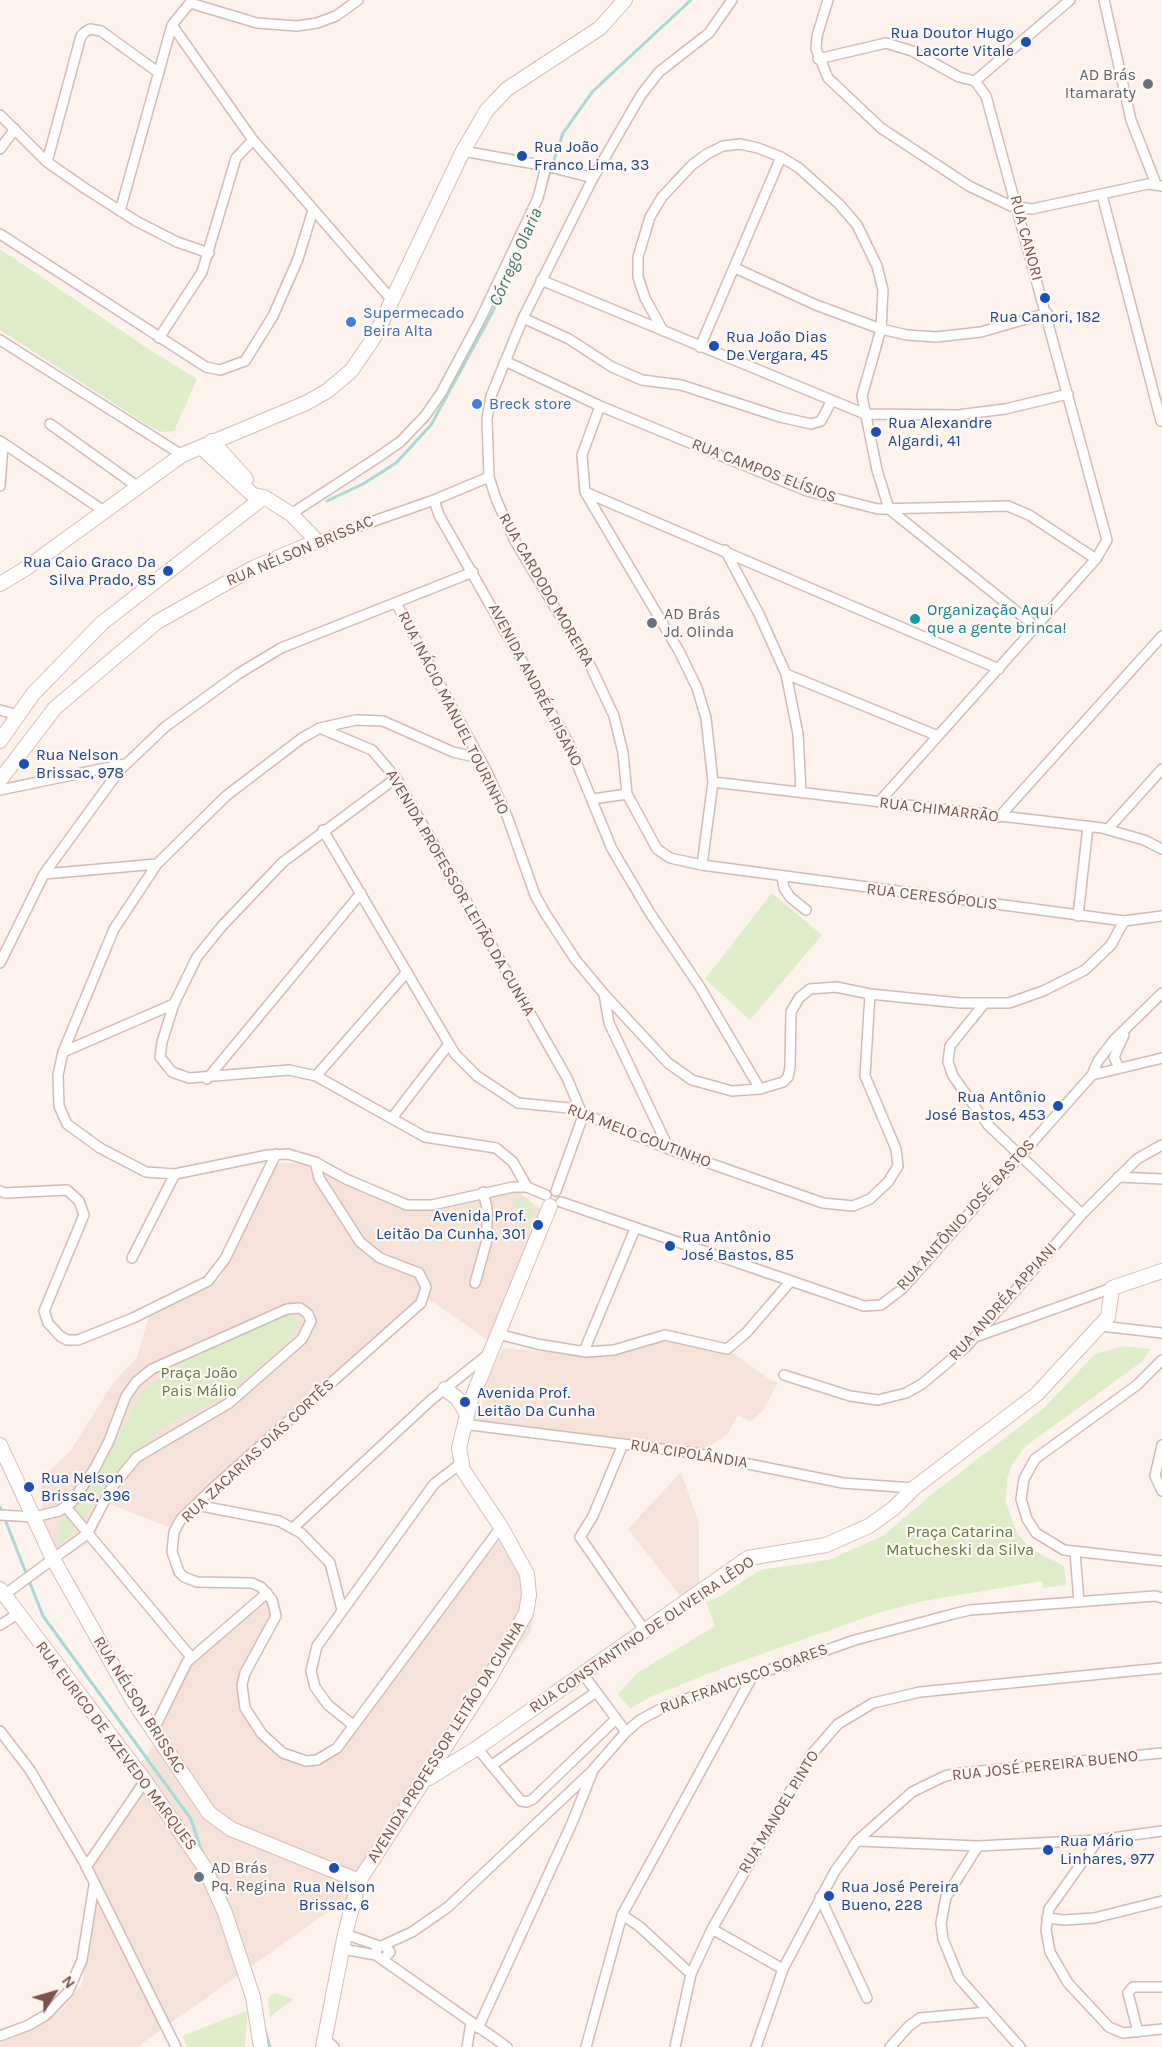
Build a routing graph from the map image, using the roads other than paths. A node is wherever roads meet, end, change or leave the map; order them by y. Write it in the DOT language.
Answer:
graph roads {
  1 [pos="358,0"];
  2 [pos="625,0"];
  3 [pos="732,0"];
  4 [pos="828,0"];
  5 [pos="1070,0"];
  6 [pos="1104,0"];
  7 [pos="192,2"];
  8 [pos="172,25"];
  9 [pos="818,59"];
  10 [pos="159,73"];
  11 [pos="975,81"];
  12 [pos="0,115"];
  13 [pos="15,129"];
  14 [pos="253,140"];
  15 [pos="0,149"];
  16 [pos="463,152"];
  17 [pos="782,157"];
  18 [pos="47,162"];
  19 [pos="548,167"];
  20 [pos="593,178"];
  21 [pos="1159,185"];
  22 [pos="1102,195"];
  23 [pos="1018,209"];
  24 [pos="313,210"];
  25 [pos="120,211"];
  26 [pos="0,234"];
  27 [pos="209,254"];
  28 [pos="735,268"];
  29 [pos="541,279"];
  30 [pos="391,299"];
  31 [pos="1047,313"];
  32 [pos="523,318"];
  33 [pos="881,329"];
  34 [pos="663,331"];
  35 [pos="159,338"];
  36 [pos="0,340"];
  37 [pos="700,347"];
  38 [pos="505,360"];
  39 [pos="1068,394"];
  40 [pos="831,402"];
  41 [pos="600,406"];
  42 [pos="865,414"];
  43 [pos="1161,421"];
  44 [pos="50,424"];
  45 [pos="2,442"];
  46 [pos="206,444"];
  47 [pos="182,456"];
  48 [pos="489,477"];
  49 [pos="0,486"];
  50 [pos="138,487"];
  51 [pos="585,492"];
  52 [pos="264,497"];
  53 [pos="434,500"];
  54 [pos="889,509"];
  55 [pos="104,511"];
  56 [pos="291,514"];
  57 [pos="317,541"];
  58 [pos="725,550"];
  59 [pos="1096,559"];
  60 [pos="472,572"];
  61 [pos="0,584"];
  62 [pos="396,603"];
  63 [pos="1036,627"];
  64 [pos="1162,636"];
  65 [pos="999,669"];
  66 [pos="786,674"];
  67 [pos="0,710"];
  68 [pos="18,716"];
  69 [pos="320,728"];
  70 [pos="938,736"];
  71 [pos="0,742"];
  72 [pos="16,758"];
  73 [pos="479,758"];
  74 [pos="125,764"];
  75 [pos="1162,769"];
  76 [pos="396,778"];
  77 [pos="0,780"];
  78 [pos="713,782"];
  79 [pos="0,790"];
  80 [pos="801,792"];
  81 [pos="627,794"];
  82 [pos="593,799"];
  83 [pos="879,802"];
  84 [pos="999,817"];
  85 [pos="1088,826"];
  86 [pos="1108,829"];
  87 [pos="322,830"];
  88 [pos="1162,849"];
  89 [pos="157,864"];
  90 [pos="702,865"];
  91 [pos="44,874"];
  92 [pos="782,877"];
  93 [pos="361,893"];
  94 [pos="806,910"];
  95 [pos="1078,916"];
  96 [pos="1162,916"];
  97 [pos="1124,921"];
  98 [pos="0,963"];
  99 [pos="406,972"];
  100 [pos="1162,993"];
  101 [pos="604,994"];
  102 [pos="870,994"];
  103 [pos="174,1004"];
  104 [pos="983,1005"];
  105 [pos="1126,1030"];
  106 [pos="449,1044"];
  107 [pos="63,1052"];
  108 [pos="1162,1058"];
  109 [pos="1119,1068"];
  110 [pos="1092,1075"];
  111 [pos="316,1076"];
  112 [pos="207,1079"];
  113 [pos="760,1089"];
  114 [pos="583,1116"];
  115 [pos="392,1118"];
  116 [pos="1162,1145"];
  117 [pos="669,1149"];
  118 [pos="276,1154"];
  119 [pos="1019,1156"];
  120 [pos="315,1162"];
  121 [pos="175,1174"];
  122 [pos="1118,1177"];
  123 [pos="1162,1179"];
  124 [pos="527,1187"];
  125 [pos="0,1191"];
  126 [pos="483,1192"];
  127 [pos="553,1201"];
  128 [pos="1082,1214"];
  129 [pos="635,1229"];
  130 [pos="132,1258"];
  131 [pos="1162,1271"];
  132 [pos="790,1282"];
  133 [pos="475,1283"];
  134 [pos="1112,1288"];
  135 [pos="1101,1326"];
  136 [pos="1162,1333"];
  137 [pos="498,1334"];
  138 [pos="976,1337"];
  139 [pos="584,1351"];
  140 [pos="491,1352"];
  141 [pos="1162,1360"];
  142 [pos="784,1375"];
  143 [pos="445,1389"];
  144 [pos="465,1419"];
  145 [pos="623,1444"];
  146 [pos="0,1445"];
  147 [pos="1162,1445"];
  148 [pos="460,1464"];
  149 [pos="914,1488"];
  150 [pos="1162,1491"];
  151 [pos="196,1505"];
  152 [pos="66,1507"];
  153 [pos="0,1515"];
  154 [pos="34,1517"];
  155 [pos="501,1527"];
  156 [pos="293,1528"];
  157 [pos="87,1534"];
  158 [pos="1075,1552"];
  159 [pos="52,1559"];
  160 [pos="1162,1561"];
  161 [pos="2,1592"];
  162 [pos="267,1593"];
  163 [pos="1162,1598"];
  164 [pos="1079,1602"];
  165 [pos="342,1610"];
  166 [pos="18,1614"];
  167 [pos="0,1625"];
  168 [pos="645,1631"];
  169 [pos="191,1657"];
  170 [pos="1162,1668"];
  171 [pos="583,1674"];
  172 [pos="752,1677"];
  173 [pos="596,1692"];
  174 [pos="616,1719"];
  175 [pos="353,1725"];
  176 [pos="0,1731"];
  177 [pos="153,1731"];
  178 [pos="626,1732"];
  179 [pos="477,1748"];
  180 [pos="1162,1753"];
  181 [pos="492,1765"];
  182 [pos="592,1771"];
  183 [pos="145,1781"];
  184 [pos="424,1781"];
  185 [pos="1162,1832"];
  186 [pos="1098,1840"];
  187 [pos="857,1841"];
  188 [pos="978,1846"];
  189 [pos="86,1867"];
  190 [pos="359,1881"];
  191 [pos="94,1885"];
  192 [pos="820,1898"];
  193 [pos="1162,1901"];
  194 [pos="622,1915"];
  195 [pos="1047,1918"];
  196 [pos="712,1929"];
  197 [pos="345,1934"];
  198 [pos="342,1949"];
  199 [pos="384,1952"];
  200 [pos="783,1969"];
  201 [pos="690,1974"];
  202 [pos="1162,1987"];
  203 [pos="867,1998"];
  204 [pos="987,2012"];
  205 [pos="474,2025"];
  206 [pos="1162,2029"];
  207 [pos="1138,2032"];
  208 [pos="0,2036"];
  209 [pos="327,2044"];
  210 [pos="176,2047"];
  211 [pos="261,2047"];
  212 [pos="467,2047"];
  213 [pos="507,2047"];
  214 [pos="586,2047"];
  215 [pos="675,2047"];
  216 [pos="756,2047"];
  217 [pos="890,2047"];
  218 [pos="1020,2047"];
  1 -- 7 [label="street"];
  2 -- 16 [label="street"];
  3 -- 20 [label="street, RUA CARDODO MOREIRA"];
  4 -- 9 [label="street"];
  5 -- 11 [label="street"];
  6 -- 21 [label="street"];
  7 -- 8 [label="street"];
  8 -- 10 [label="street"];
  8 -- 14 [label="street"];
  9 -- 11 [label="street"];
  9 -- 23 [label="street"];
  10 -- 18 [label="street"];
  10 -- 25 [label="street"];
  11 -- 23 [label="street, RUA CANORI"];
  12 -- 13 [label="street"];
  13 -- 15 [label="street"];
  13 -- 18 [label="street"];
  14 -- 24 [label="street"];
  14 -- 27 [label="street"];
  16 -- 19 [label="street"];
  16 -- 30 [label="street"];
  17 -- 28 [label="street"];
  17 -- 33 [label="street"];
  17 -- 34 [label="street"];
  18 -- 25 [label="street"];
  19 -- 20 [label="street"];
  19 -- 56 [label="street"];
  20 -- 29 [label="street, RUA CARDODO MOREIRA"];
  21 -- 22 [label="street"];
  22 -- 23 [label="street"];
  22 -- 43 [label="street"];
  23 -- 31 [label="street, RUA CANORI"];
  24 -- 30 [label="street"];
  24 -- 35 [label="street"];
  25 -- 27 [label="street"];
  26 -- 35 [label="street"];
  27 -- 35 [label="street"];
  28 -- 33 [label="street"];
  28 -- 37 [label="street"];
  29 -- 32 [label="street, RUA CARDODO MOREIRA"];
  29 -- 34 [label="street"];
  30 -- 46 [label="street"];
  31 -- 33 [label="street"];
  31 -- 39 [label="street, RUA CANORI"];
  32 -- 38 [label="street, RUA CARDODO MOREIRA"];
  32 -- 40 [label="street"];
  33 -- 42 [label="street"];
  34 -- 37 [label="street"];
  36 -- 47 [label="street"];
  37 -- 40 [label="street"];
  38 -- 41 [label="street, RUA CAMPOS ELÍSIOS"];
  38 -- 48 [label="street, RUA CARDODO MOREIRA"];
  39 -- 42 [label="street"];
  39 -- 59 [label="street, RUA CANORI"];
  40 -- 42 [label="street"];
  41 -- 51 [label="street"];
  41 -- 54 [label="street, RUA CAMPOS ELÍSIOS"];
  42 -- 54 [label="street"];
  44 -- 50 [label="street"];
  45 -- 49 [label="street"];
  45 -- 55 [label="street"];
  46 -- 47 [label="street"];
  46 -- 52 [label="street"];
  47 -- 50 [label="street"];
  48 -- 53 [label="street, RUA NÉLSON BRISSAC"];
  48 -- 81 [label="street, RUA CARDODO MOREIRA"];
  50 -- 55 [label="street"];
  51 -- 58 [label="street"];
  51 -- 78 [label="street"];
  52 -- 56 [label="street"];
  52 -- 68 [label="street"];
  53 -- 57 [label="street, RUA NÉLSON BRISSAC"];
  53 -- 60 [label="street, AVENIDA ANDRÉA PISANO"];
  54 -- 59 [label="street, RUA CAMPOS ELÍSIOS"];
  54 -- 63 [label="street"];
  55 -- 61 [label="street"];
  56 -- 57 [label="street"];
  57 -- 72 [label="street, RUA NÉLSON BRISSAC"];
  58 -- 65 [label="street"];
  58 -- 66 [label="street"];
  59 -- 63 [label="street"];
  60 -- 62 [label="street"];
  60 -- 82 [label="street, AVENIDA ANDRÉA PISANO"];
  62 -- 73 [label="street, RUA INÁCIO MANUEL TOURINHO"];
  62 -- 74 [label="street"];
  63 -- 65 [label="street"];
  64 -- 84 [label="street"];
  65 -- 70 [label="street"];
  66 -- 70 [label="street"];
  66 -- 80 [label="street"];
  67 -- 68 [label="street"];
  68 -- 71 [label="street"];
  69 -- 73 [label="street"];
  69 -- 76 [label="street, AVENIDA PROFESSOR LEITÃO DA CUNHA"];
  69 -- 89 [label="street"];
  70 -- 83 [label="street"];
  71 -- 72 [label="street"];
  72 -- 77 [label="street, RUA NÉLSON BRISSAC"];
  73 -- 101 [label="street, RUA INÁCIO MANUEL TOURINHO"];
  74 -- 79 [label="street"];
  74 -- 91 [label="street"];
  75 -- 86 [label="street"];
  76 -- 87 [label="street"];
  76 -- 114 [label="street, AVENIDA PROFESSOR LEITÃO DA CUNHA"];
  78 -- 80 [label="street, RUA CHIMARRÃO"];
  78 -- 90 [label="street"];
  80 -- 83 [label="street, RUA CHIMARRÃO"];
  81 -- 82 [label="street"];
  81 -- 90 [label="street, RUA CARDODO MOREIRA"];
  82 -- 113 [label="street, AVENIDA ANDRÉA PISANO"];
  83 -- 84 [label="street, RUA CHIMARRÃO"];
  84 -- 85 [label="street, RUA CHIMARRÃO"];
  85 -- 86 [label="street, RUA CHIMARRÃO"];
  85 -- 95 [label="street"];
  86 -- 88 [label="street, RUA CHIMARRÃO"];
  87 -- 93 [label="street, RUA MELO COUTINHO"];
  87 -- 103 [label="street"];
  89 -- 91 [label="street"];
  89 -- 107 [label="street"];
  90 -- 92 [label="street, RUA CERESÓPOLIS"];
  91 -- 98 [label="street"];
  92 -- 94 [label="street"];
  92 -- 95 [label="street, RUA CERESÓPOLIS"];
  93 -- 99 [label="street, RUA MELO COUTINHO"];
  93 -- 112 [label="street"];
  95 -- 97 [label="street, RUA CERESÓPOLIS"];
  96 -- 97 [label="street, RUA CERESÓPOLIS"];
  97 -- 104 [label="street, RUA INÁCIO MANUEL TOURINHO"];
  99 -- 106 [label="street, RUA MELO COUTINHO"];
  99 -- 111 [label="street"];
  100 -- 105 [label="street, RUA ANTÔNIO JOSÉ BASTOS"];
  101 -- 113 [label="street, RUA INÁCIO MANUEL TOURINHO"];
  101 -- 117 [label="street"];
  102 -- 104 [label="street, RUA INÁCIO MANUEL TOURINHO"];
  102 -- 113 [label="street, RUA INÁCIO MANUEL TOURINHO"];
  102 -- 117 [label="street, RUA MELO COUTINHO"];
  103 -- 107 [label="street"];
  103 -- 112 [label="street"];
  104 -- 119 [label="street"];
  105 -- 109 [label="street, RUA ANTÔNIO JOSÉ BASTOS"];
  105 -- 110 [label="street, RUA ANTÔNIO JOSÉ BASTOS"];
  106 -- 114 [label="street, RUA MELO COUTINHO"];
  106 -- 115 [label="street"];
  107 -- 121 [label="street"];
  108 -- 109 [label="street"];
  109 -- 110 [label="street"];
  110 -- 119 [label="street, RUA ANTÔNIO JOSÉ BASTOS"];
  111 -- 112 [label="street"];
  111 -- 115 [label="street"];
  114 -- 117 [label="street, RUA MELO COUTINHO"];
  114 -- 127 [label="street"];
  115 -- 124 [label="street"];
  116 -- 122 [label="street, RUA ANDRÉA APPIANI"];
  118 -- 120 [label="street"];
  118 -- 121 [label="street"];
  118 -- 125 [label="street"];
  119 -- 128 [label="street"];
  119 -- 132 [label="street, RUA ANTÔNIO JOSÉ BASTOS"];
  120 -- 126 [label="street"];
  120 -- 151 [label="street, RUA ZACARIAS DIAS CORTÊS"];
  121 -- 130 [label="street"];
  122 -- 123 [label="street"];
  122 -- 128 [label="street, RUA ANDRÉA APPIANI"];
  124 -- 126 [label="street"];
  124 -- 127 [label="street"];
  126 -- 133 [label="street"];
  127 -- 129 [label="street, RUA ANTÔNIO JOSÉ BASTOS"];
  127 -- 137 [label="street"];
  128 -- 138 [label="street, RUA ANDRÉA APPIANI"];
  129 -- 132 [label="street, RUA ANTÔNIO JOSÉ BASTOS"];
  129 -- 139 [label="street"];
  131 -- 134 [label="street"];
  132 -- 139 [label="street"];
  134 -- 135 [label="street, RUA CONSTANTINO DE OLIVEIRA LÊDO"];
  134 -- 138 [label="street"];
  135 -- 136 [label="street"];
  135 -- 149 [label="street, RUA CONSTANTINO DE OLIVEIRA LÊDO"];
  137 -- 139 [label="street"];
  137 -- 140 [label="street"];
  138 -- 142 [label="street, RUA ANDRÉA APPIANI"];
  140 -- 143 [label="street"];
  140 -- 144 [label="street"];
  141 -- 158 [label="street"];
  143 -- 144 [label="street"];
  143 -- 156 [label="street"];
  144 -- 145 [label="street, RUA CIPOLÂNDIA"];
  144 -- 148 [label="street"];
  145 -- 149 [label="street, RUA CIPOLÂNDIA"];
  145 -- 168 [label="street"];
  146 -- 154 [label="street, RUA NÉLSON BRISSAC"];
  147 -- 150 [label="street"];
  148 -- 155 [label="street, AVENIDA PROFESSOR LEITÃO DA CUNHA"];
  148 -- 165 [label="street"];
  149 -- 168 [label="street, RUA CONSTANTINO DE OLIVEIRA LÊDO"];
  151 -- 156 [label="street"];
  151 -- 162 [label="street, RUA ZACARIAS DIAS CORTÊS"];
  152 -- 154 [label="street"];
  152 -- 157 [label="street"];
  152 -- 157 [label="street"];
  153 -- 154 [label="street"];
  154 -- 159 [label="street, RUA NÉLSON BRISSAC"];
  155 -- 175 [label="street"];
  155 -- 184 [label="street, AVENIDA PROFESSOR LEITÃO DA CUNHA"];
  156 -- 165 [label="street"];
  157 -- 159 [label="street"];
  157 -- 169 [label="street"];
  158 -- 160 [label="street"];
  158 -- 164 [label="street"];
  159 -- 161 [label="street"];
  159 -- 177 [label="street, RUA NÉLSON BRISSAC"];
  161 -- 166 [label="street, RUA EURICO DE AZEVEDO MARQUES"];
  162 -- 169 [label="street"];
  162 -- 175 [label="street"];
  163 -- 164 [label="street, RUA FRANCISCO SOARES"];
  164 -- 172 [label="street, RUA FRANCISCO SOARES"];
  165 -- 175 [label="street"];
  166 -- 167 [label="street"];
  166 -- 183 [label="street, RUA EURICO DE AZEVEDO MARQUES"];
  168 -- 171 [label="street, RUA CONSTANTINO DE OLIVEIRA LÊDO"];
  169 -- 177 [label="street"];
  170 -- 196 [label="street, RUA MANOEL PINTO"];
  171 -- 173 [label="street"];
  171 -- 179 [label="street, RUA CONSTANTINO DE OLIVEIRA LÊDO"];
  172 -- 178 [label="street, RUA FRANCISCO SOARES"];
  172 -- 194 [label="street"];
  173 -- 174 [label="street"];
  173 -- 181 [label="street"];
  174 -- 178 [label="street"];
  174 -- 181 [label="street"];
  176 -- 189 [label="street"];
  177 -- 190 [label="street, RUA NÉLSON BRISSAC"];
  178 -- 182 [label="street, RUA FRANCISCO SOARES"];
  179 -- 181 [label="street"];
  179 -- 184 [label="street, RUA CONSTANTINO DE OLIVEIRA LÊDO"];
  180 -- 187 [label="street, RUA JOSÉ PEREIRA BUENO"];
  182 -- 199 [label="street, RUA FRANCISCO SOARES"];
  182 -- 205 [label="street"];
  183 -- 189 [label="street"];
  183 -- 211 [label="street, RUA EURICO DE AZEVEDO MARQUES"];
  184 -- 190 [label="street, AVENIDA PROFESSOR LEITÃO DA CUNHA"];
  185 -- 186 [label="street"];
  186 -- 188 [label="street"];
  186 -- 195 [label="street"];
  187 -- 188 [label="street"];
  187 -- 192 [label="street, RUA JOSÉ PEREIRA BUENO"];
  188 -- 204 [label="street"];
  189 -- 191 [label="street"];
  190 -- 197 [label="street, AVENIDA PROFESSOR LEITÃO DA CUNHA"];
  191 -- 208 [label="street"];
  191 -- 210 [label="street"];
  192 -- 200 [label="street, RUA JOSÉ PEREIRA BUENO"];
  192 -- 203 [label="street"];
  193 -- 195 [label="street"];
  194 -- 201 [label="street"];
  194 -- 214 [label="street"];
  195 -- 207 [label="street"];
  196 -- 200 [label="street"];
  196 -- 201 [label="street, RUA MANOEL PINTO"];
  197 -- 198 [label="street, AVENIDA PROFESSOR LEITÃO DA CUNHA"];
  197 -- 199 [label="street"];
  198 -- 199 [label="street"];
  198 -- 209 [label="street, AVENIDA PROFESSOR LEITÃO DA CUNHA"];
  199 -- 205 [label="street"];
  200 -- 216 [label="street, RUA JOSÉ PEREIRA BUENO"];
  201 -- 215 [label="street, RUA MANOEL PINTO"];
  202 -- 207 [label="street"];
  204 -- 217 [label="street"];
  204 -- 218 [label="street"];
  205 -- 212 [label="street"];
  205 -- 213 [label="street"];
  206 -- 207 [label="street"];
}
